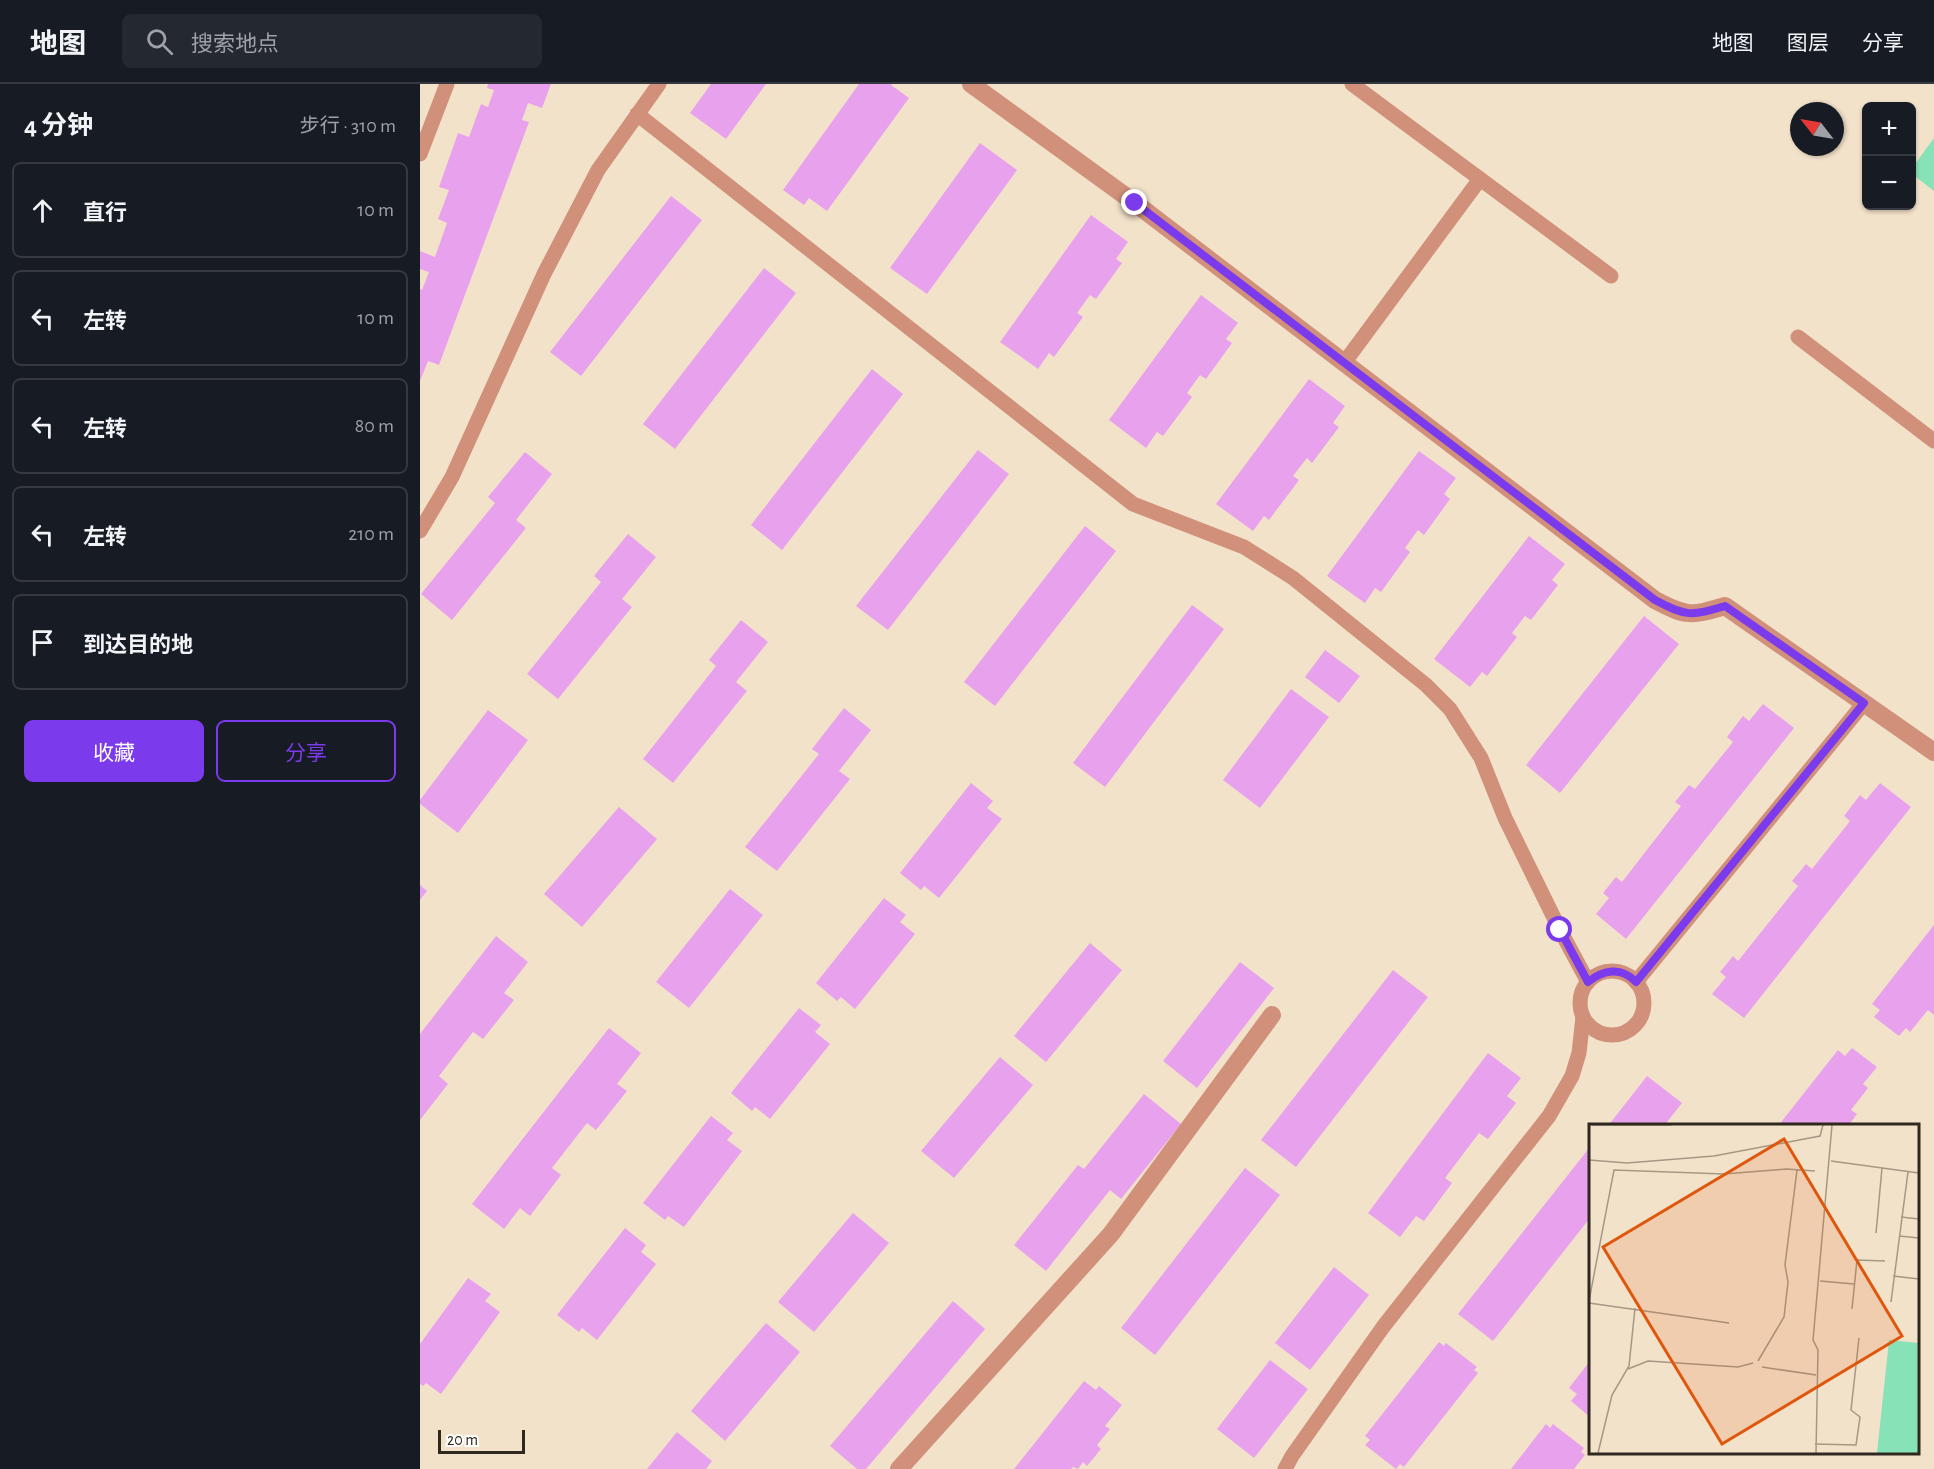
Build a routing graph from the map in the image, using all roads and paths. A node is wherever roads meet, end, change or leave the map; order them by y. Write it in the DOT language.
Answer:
graph roads {
  1 [pos="447,84"];
  2 [pos="659,84"];
  3 [pos="971,84"];
  4 [pos="1352,84"];
  5 [pos="637,114"];
  6 [pos="420,154"];
  7 [pos="1480,179"];
  8 [pos="1611,276"];
  9 [pos="1798,337"];
  10 [pos="1344,363"];
  11 [pos="1934,441"];
  12 [pos="420,531"];
  13 [pos="1864,703"];
  14 [pos="1934,752"];
  15 [pos="1588,982"];
  16 [pos="1636,982"];
  17 [pos="1272,1015"];
  18 [pos="1583,1017"];
  19 [pos="899,1469"];
  20 [pos="1285,1469"];
  1 -- 6 [label="lane"];
  2 -- 5 [label="lane"];
  3 -- 10 [label="street"];
  4 -- 7 [label="lane"];
  5 -- 12 [label="lane"];
  5 -- 15 [label="lane"];
  7 -- 8 [label="lane"];
  7 -- 10 [label="lane"];
  9 -- 11 [label="lane"];
  10 -- 13 [label="street"];
  13 -- 14 [label="street"];
  13 -- 16 [label="lane"];
  15 -- 16 [label="lane"];
  15 -- 18 [label="lane"];
  16 -- 18 [label="lane"];
  17 -- 19 [label="street"];
  18 -- 20 [label="lane"];
}
